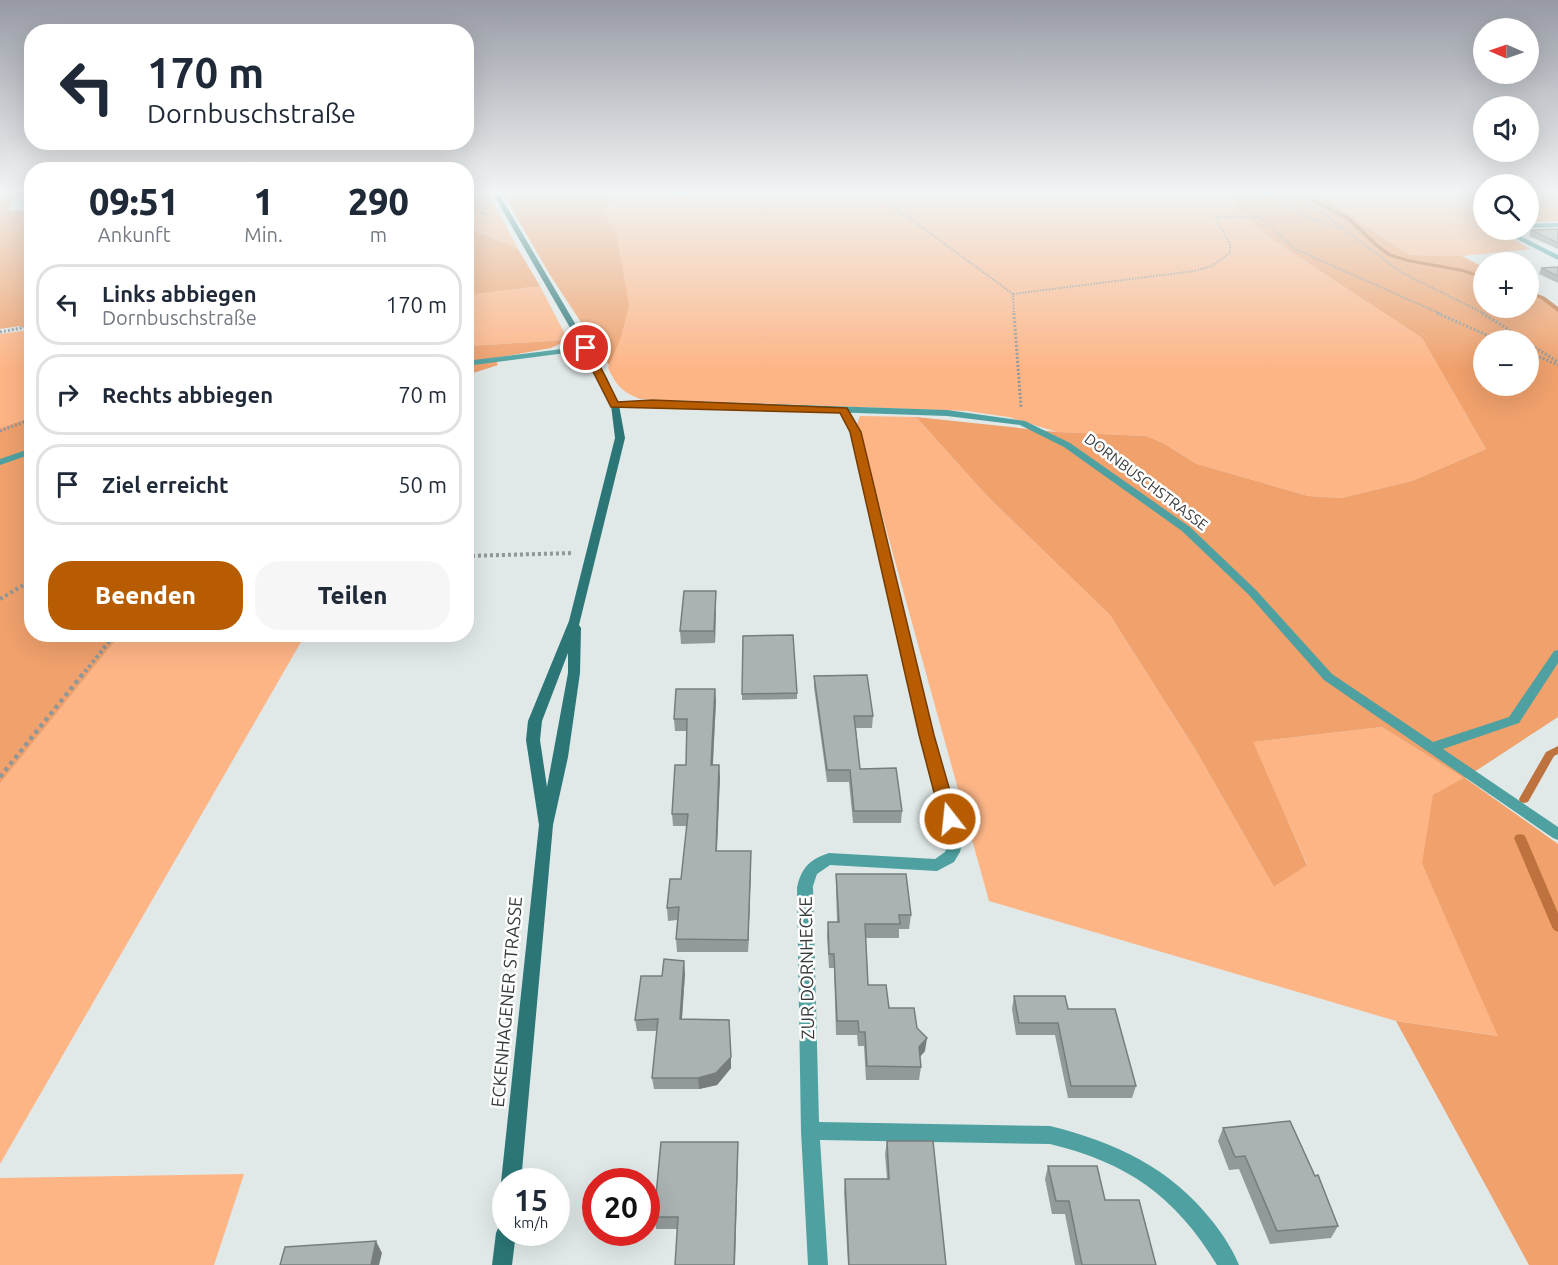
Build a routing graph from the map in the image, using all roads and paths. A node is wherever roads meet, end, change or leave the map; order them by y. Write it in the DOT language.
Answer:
graph roads {
  1 [pos="529,251"];
  2 [pos="954,251"];
  3 [pos="1230,251"];
  4 [pos="1300,251"];
  5 [pos="1372,251"];
  6 [pos="1544,251"];
  7 [pos="1558,258"];
  8 [pos="1013,294"];
  9 [pos="24,328"];
  10 [pos="1476,330"];
  11 [pos="1509,330"];
  12 [pos="0,332"];
  13 [pos="586,348"];
  14 [pos="1539,351"];
  15 [pos="1539,356"];
  16 [pos="474,363"];
  17 [pos="1558,364"];
  18 [pos="615,405"];
  19 [pos="843,410"];
  20 [pos="24,422"];
  21 [pos="1022,423"];
  22 [pos="0,431"];
  23 [pos="24,454"];
  24 [pos="0,462"];
  25 [pos="592,552"];
  26 [pos="474,556"];
  27 [pos="24,584"];
  28 [pos="0,598"];
  29 [pos="575,621"];
  30 [pos="109,642"];
  31 [pos="1558,654"];
  32 [pos="1430,748"];
  33 [pos="0,777"];
  34 [pos="546,825"];
  35 [pos="1558,834"];
  36 [pos="810,1131"];
  37 [pos="512,1168"];
  38 [pos="504,1246"];
  39 [pos="502,1265"];
  40 [pos="818,1265"];
  41 [pos="1229,1265"];
  1 -- 13 [label="main road"];
  2 -- 8 [label="path"];
  3 -- 8 [label="path"];
  4 -- 10 [label="path"];
  5 -- 11 [label="path"];
  6 -- 7 [label="street"];
  8 -- 21 [label="path"];
  9 -- 12 [label="path"];
  13 -- 16 [label="street"];
  13 -- 18 [label="main road"];
  14 -- 17 [label="path"];
  15 -- 17 [label="path"];
  18 -- 19 [label="street, DORNBUSCHSTRASSE"];
  18 -- 25 [label="main road"];
  19 -- 21 [label="street, DORNBUSCHSTRASSE"];
  19 -- 36 [label="street, ZUR DORNHECKE"];
  20 -- 22 [label="path"];
  21 -- 32 [label="street, DORNBUSCHSTRASSE"];
  23 -- 24 [label="street"];
  25 -- 26 [label="path"];
  25 -- 29 [label="main road"];
  27 -- 28 [label="path"];
  29 -- 34 [label="main road, ECKENHAGENER STRASSE"];
  29 -- 34 [label="main road, ECKENHAGENER STRASSE"];
  30 -- 33 [label="path"];
  31 -- 32 [label="street"];
  32 -- 35 [label="street, DORNBUSCHSTRASSE"];
  34 -- 37 [label="main road, ECKENHAGENER STRASSE"];
  36 -- 40 [label="street, ZUR DORNHECKE"];
  36 -- 41 [label="street"];
  38 -- 39 [label="main road"];
}
